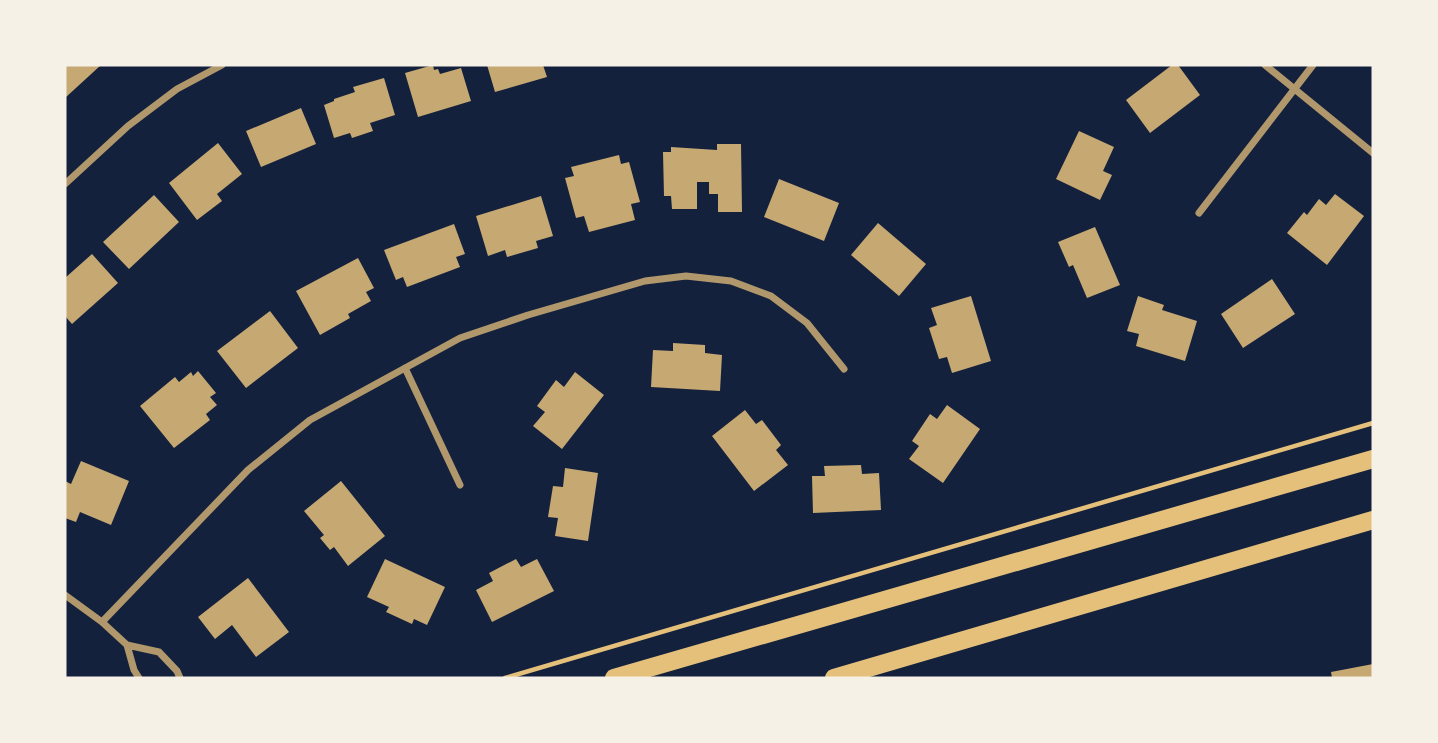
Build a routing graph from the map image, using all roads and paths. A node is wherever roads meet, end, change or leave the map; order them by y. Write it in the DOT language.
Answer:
graph roads {
  1 [pos="222,65"];
  2 [pos="1265,65"];
  3 [pos="1313,65"];
  4 [pos="1294,88"];
  5 [pos="1373,152"];
  6 [pos="65,184"];
  7 [pos="1199,213"];
  8 [pos="405,368"];
  9 [pos="844,369"];
  10 [pos="1373,423"];
  11 [pos="1373,458"];
  12 [pos="460,485"];
  13 [pos="1373,520"];
  14 [pos="65,595"];
  15 [pos="102,622"];
  16 [pos="127,645"];
  17 [pos="139,678"];
  18 [pos="180,678"];
  19 [pos="505,678"];
  20 [pos="614,678"];
  21 [pos="834,678"];
  1 -- 6 [label="street"];
  2 -- 4 [label="street"];
  3 -- 4 [label="street"];
  4 -- 5 [label="street"];
  4 -- 7 [label="street"];
  8 -- 9 [label="street"];
  8 -- 12 [label="street"];
  8 -- 15 [label="street"];
  10 -- 19 [label="path"];
  11 -- 20 [label="main road"];
  13 -- 21 [label="main road"];
  14 -- 15 [label="street"];
  15 -- 16 [label="street"];
  16 -- 17 [label="street"];
  16 -- 18 [label="street"];
}
